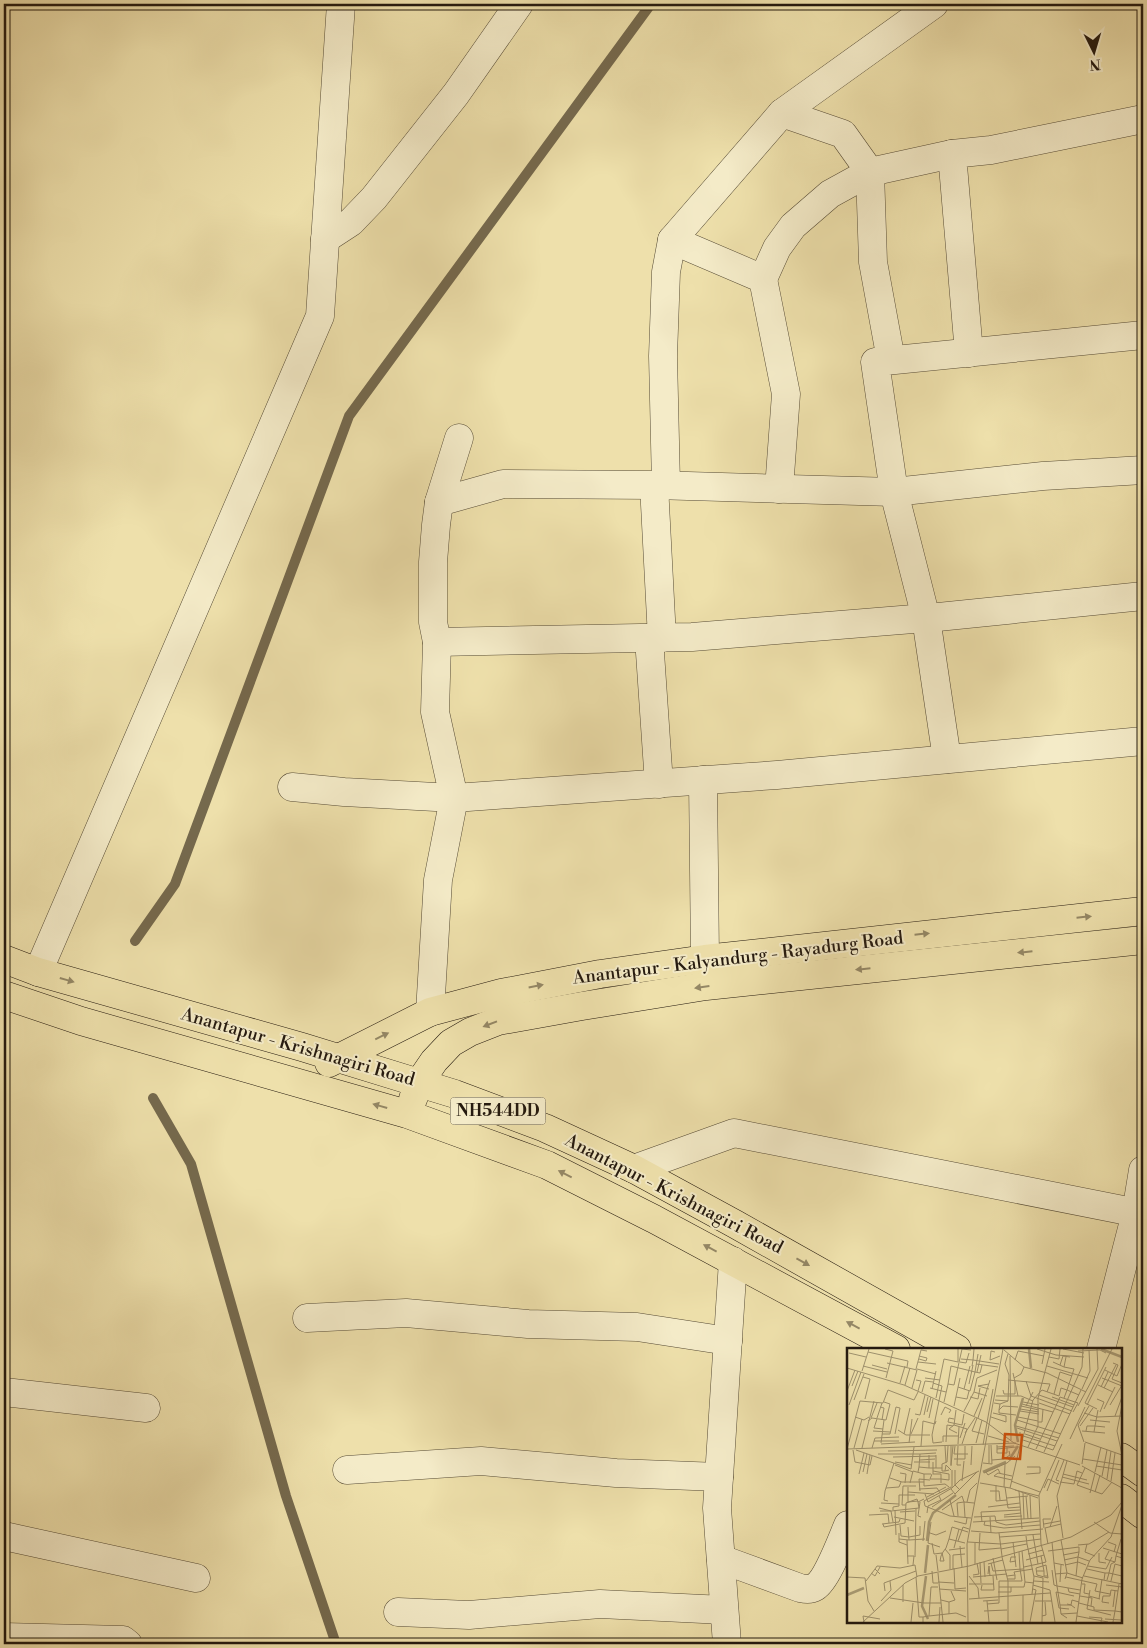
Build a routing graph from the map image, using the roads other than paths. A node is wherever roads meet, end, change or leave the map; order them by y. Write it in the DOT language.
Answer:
graph roads {
  1 [pos="341,4"];
  2 [pos="519,4"];
  3 [pos="934,4"];
  4 [pos="782,112"];
  5 [pos="1143,119"];
  6 [pos="952,154"];
  7 [pos="870,172"];
  8 [pos="325,239"];
  9 [pos="672,240"];
  10 [pos="763,279"];
  11 [pos="1143,335"];
  12 [pos="969,353"];
  13 [pos="890,360"];
  14 [pos="459,438"];
  15 [pos="1143,470"];
  16 [pos="660,485"];
  17 [pos="779,489"];
  18 [pos="894,492"];
  19 [pos="439,502"];
  20 [pos="1143,596"];
  21 [pos="926,618"];
  22 [pos="655,638"];
  23 [pos="437,642"];
  24 [pos="1143,742"];
  25 [pos="947,760"];
  26 [pos="703,780"];
  27 [pos="660,784"];
  28 [pos="292,786"];
  29 [pos="454,798"];
  30 [pos="1143,911"];
  31 [pos="1143,940"];
  32 [pos="705,958"];
  33 [pos="4,959"];
  34 [pos="38,972"];
  35 [pos="4,995"];
  36 [pos="430,1012"];
  37 [pos="338,1058"];
  38 [pos="292,1081"];
  39 [pos="419,1083"];
  40 [pos="407,1114"];
  41 [pos="634,1169"];
  42 [pos="1143,1170"];
  43 [pos="1140,1214"];
  44 [pos="733,1261"];
  45 [pos="307,1318"];
  46 [pos="728,1342"];
  47 [pos="894,1348"];
  48 [pos="955,1348"];
  49 [pos="1101,1348"];
  50 [pos="4,1392"];
  51 [pos="146,1408"];
  52 [pos="1122,1458"];
  53 [pos="347,1470"];
  54 [pos="1143,1473"];
  55 [pos="719,1477"];
  56 [pos="1122,1499"];
  57 [pos="1143,1515"];
  58 [pos="847,1527"];
  59 [pos="4,1536"];
  60 [pos="721,1559"];
  61 [pos="196,1578"];
  62 [pos="724,1610"];
  63 [pos="398,1612"];
  64 [pos="4,1637"];
  65 [pos="128,1644"];
  66 [pos="727,1644"];
  1 -- 8 [label="street"];
  2 -- 8 [label="street"];
  3 -- 4 [label="street"];
  4 -- 7 [label="street"];
  4 -- 9 [label="street"];
  5 -- 6 [label="street"];
  6 -- 7 [label="street"];
  6 -- 12 [label="street"];
  7 -- 10 [label="street"];
  7 -- 13 [label="street"];
  8 -- 34 [label="street"];
  9 -- 10 [label="street"];
  9 -- 16 [label="street"];
  10 -- 17 [label="street"];
  11 -- 12 [label="street"];
  12 -- 13 [label="street"];
  13 -- 18 [label="street"];
  14 -- 19 [label="street"];
  15 -- 18 [label="street"];
  16 -- 17 [label="street"];
  16 -- 19 [label="street"];
  16 -- 22 [label="street"];
  17 -- 18 [label="street"];
  18 -- 21 [label="street"];
  19 -- 23 [label="street"];
  20 -- 21 [label="street"];
  21 -- 22 [label="street"];
  21 -- 25 [label="street"];
  22 -- 23 [label="street"];
  22 -- 27 [label="street"];
  23 -- 29 [label="street"];
  24 -- 25 [label="street"];
  25 -- 26 [label="street"];
  26 -- 27 [label="street"];
  26 -- 32 [label="street"];
  27 -- 29 [label="street"];
  28 -- 29 [label="street"];
  29 -- 36 [label="street"];
  32 -- 30 [label="highway, Anantapur - Kalyandurg - Rayadurg Road, one-way"];
  31 -- 39 [label="highway, Anantapur - Kalyandurg - Rayadurg Road, one-way"];
  36 -- 32 [label="highway, Anantapur - Kalyandurg - Rayadurg Road, one-way"];
  33 -- 34 [label="highway, Anantapur - Krishnagiri Road / NH544DD"];
  34 -- 37 [label="highway, Anantapur - Krishnagiri Road / NH544DD, one-way"];
  35 -- 38 [label="highway, Anantapur - Krishnagiri Road / NH544DD"];
  37 -- 36 [label="highway, Anantapur - Kalyandurg - Rayadurg Road, one-way"];
  37 -- 38 [label="highway, Anantapur - Kalyandurg - Rayadurg Road"];
  37 -- 39 [label="highway, Anantapur - Krishnagiri Road / NH544DD"];
  40 -- 38 [label="highway, Anantapur - Krishnagiri Road / NH544DD, one-way"];
  39 -- 40 [label="highway, Anantapur - Kalyandurg - Rayadurg Road"];
  39 -- 41 [label="highway, Anantapur - Krishnagiri Road / NH544DD"];
  44 -- 40 [label="highway, Anantapur - Krishnagiri Road / NH544DD, one-way"];
  41 -- 43 [label="street"];
  41 -- 48 [label="highway, Anantapur - Krishnagiri Road / NH544DD, one-way"];
  42 -- 43 [label="street"];
  43 -- 49 [label="street"];
  44 -- 46 [label="street"];
  47 -- 44 [label="highway, Anantapur - Krishnagiri Road / NH544DD, one-way"];
  45 -- 46 [label="street"];
  46 -- 55 [label="street"];
  50 -- 51 [label="street"];
  52 -- 54 [label="highway"];
  53 -- 55 [label="street"];
  55 -- 60 [label="street"];
  56 -- 57 [label="highway"];
  58 -- 60 [label="street"];
  59 -- 61 [label="street"];
  60 -- 62 [label="street"];
  62 -- 63 [label="street"];
  62 -- 66 [label="street"];
  64 -- 65 [label="street"];
}
